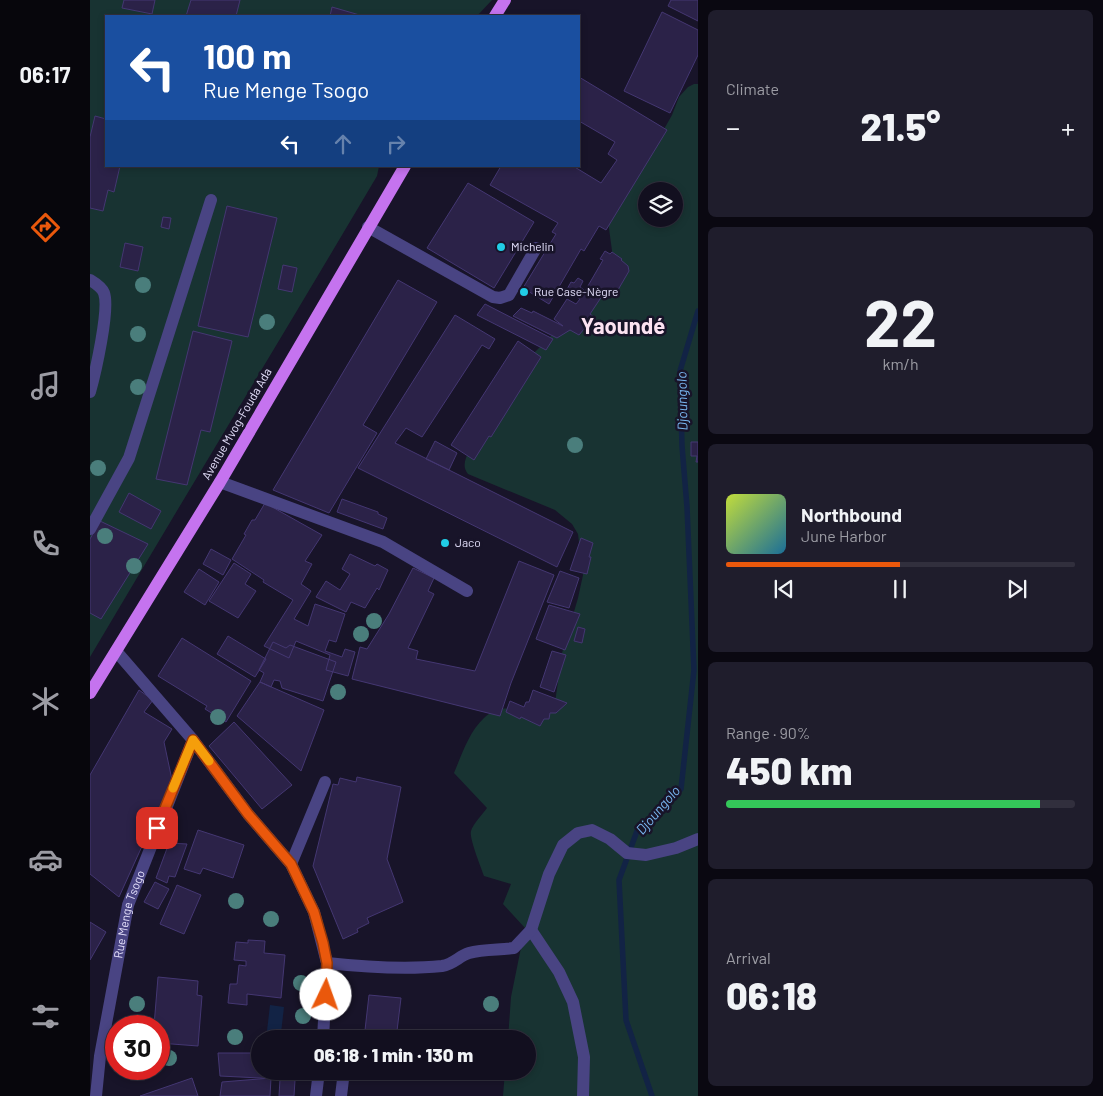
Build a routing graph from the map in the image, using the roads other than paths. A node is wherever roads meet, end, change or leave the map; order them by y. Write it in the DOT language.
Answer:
graph roads {
  1 [pos="505,0"];
  2 [pos="496,15"];
  3 [pos="404,167"];
  4 [pos="211,200"];
  5 [pos="368,227"];
  6 [pos="536,248"];
  7 [pos="90,280"];
  8 [pos="90,392"];
  9 [pos="220,482"];
  10 [pos="90,530"];
  11 [pos="467,591"];
  12 [pos="116,651"];
  13 [pos="90,693"];
  14 [pos="193,740"];
  15 [pos="325,782"];
  16 [pos="698,839"];
  17 [pos="291,864"];
  18 [pos="532,930"];
  19 [pos="327,963"];
  20 [pos="323,1030"];
  21 [pos="318,1080"];
  22 [pos="343,1080"];
  23 [pos="96,1096"];
  24 [pos="316,1096"];
  25 [pos="341,1096"];
  26 [pos="583,1096"];
  1 -- 2 [label="main road"];
  3 -- 5 [label="main road, Avenue Mvog-Fouda Ada"];
  4 -- 10 [label="street"];
  5 -- 6 [label="street"];
  5 -- 9 [label="main road, Avenue Mvog-Fouda Ada"];
  7 -- 8 [label="street"];
  9 -- 11 [label="street"];
  9 -- 12 [label="main road, Avenue Mvog-Fouda Ada"];
  12 -- 13 [label="main road, Avenue Mvog-Fouda Ada"];
  12 -- 14 [label="street"];
  14 -- 17 [label="street"];
  14 -- 23 [label="street, Rue Menge Tsogo"];
  15 -- 17 [label="street"];
  16 -- 18 [label="street"];
  17 -- 19 [label="street"];
  18 -- 19 [label="street"];
  18 -- 26 [label="street"];
  19 -- 20 [label="street"];
  21 -- 24 [label="street"];
  22 -- 25 [label="street"];
}
